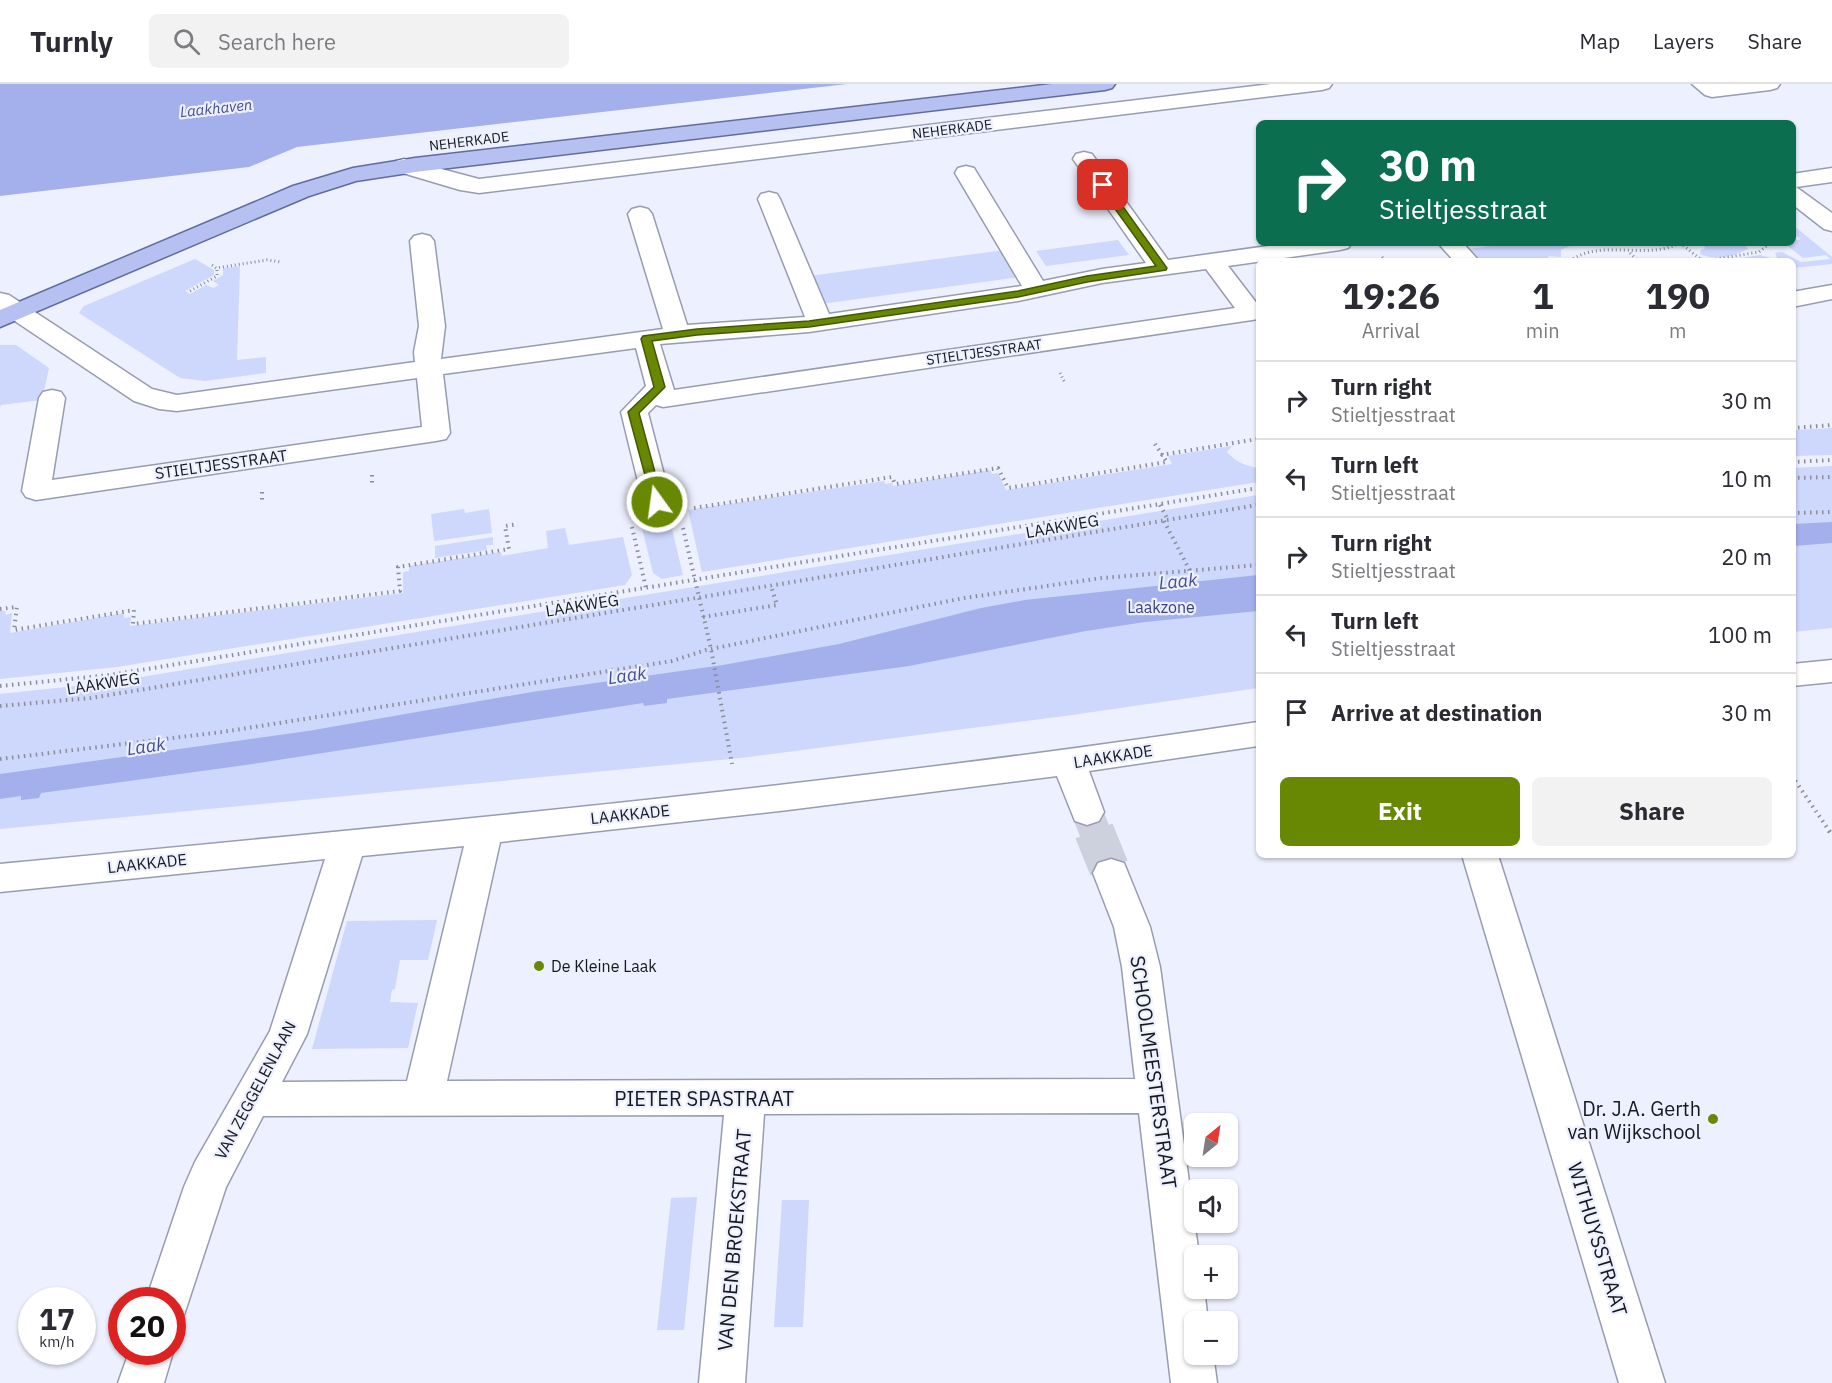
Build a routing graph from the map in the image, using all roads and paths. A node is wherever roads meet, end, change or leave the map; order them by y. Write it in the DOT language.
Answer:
graph roads {
  1 [pos="962,84"];
  2 [pos="1105,84"];
  3 [pos="1322,84"];
  4 [pos="1702,84"];
  5 [pos="1770,84"];
  6 [pos="334,159"];
  7 [pos="1084,159"];
  8 [pos="404,166"];
  9 [pos="966,173"];
  10 [pos="1832,176"];
  11 [pos="1796,180"];
  12 [pos="1796,196"];
  13 [pos="769,198"];
  14 [pos="640,214"];
  15 [pos="1832,224"];
  16 [pos="422,241"];
  17 [pos="1319,246"];
  18 [pos="1453,246"];
  19 [pos="1673,246"];
  20 [pos="1684,246"];
  21 [pos="1766,246"];
  22 [pos="1629,253"];
  23 [pos="1464,258"];
  24 [pos="1573,258"];
  25 [pos="1635,258"];
  26 [pos="1699,258"];
  27 [pos="1722,258"];
  28 [pos="1212,261"];
  29 [pos="216,268"];
  30 [pos="1162,268"];
  31 [pos="189,291"];
  32 [pos="1037,291"];
  33 [pos="1832,292"];
  34 [pos="1796,299"];
  35 [pos="8,302"];
  36 [pos="820,322"];
  37 [pos="677,334"];
  38 [pos="646,339"];
  39 [pos="429,369"];
  40 [pos="660,387"];
  41 [pos="52,398"];
  42 [pos="1832,425"];
  43 [pos="1796,428"];
  44 [pos="1256,440"];
  45 [pos="1155,444"];
  46 [pos="1161,454"];
  47 [pos="1832,460"];
  48 [pos="1796,462"];
  49 [pos="1832,477"];
  50 [pos="1796,478"];
  51 [pos="1256,488"];
  52 [pos="1160,504"];
  53 [pos="1256,505"];
  54 [pos="668,506"];
  55 [pos="1832,512"];
  56 [pos="1796,513"];
  57 [pos="630,518"];
  58 [pos="1166,520"];
  59 [pos="518,524"];
  60 [pos="1256,565"];
  61 [pos="1190,571"];
  62 [pos="694,580"];
  63 [pos="771,586"];
  64 [pos="646,588"];
  65 [pos="699,598"];
  66 [pos="0,609"];
  67 [pos="703,617"];
  68 [pos="711,650"];
  69 [pos="1832,671"];
  70 [pos="1796,675"];
  71 [pos="0,686"];
  72 [pos="0,706"];
  73 [pos="1256,734"];
  74 [pos="0,759"];
  75 [pos="1069,763"];
  76 [pos="1796,782"];
  77 [pos="718,806"];
  78 [pos="1087,812"];
  79 [pos="485,829"];
  80 [pos="1832,835"];
  81 [pos="348,843"];
  82 [pos="1481,858"];
  83 [pos="1111,873"];
  84 [pos="0,878"];
  85 [pos="1158,1096"];
  86 [pos="745,1098"];
  87 [pos="250,1099"];
  88 [pos="423,1099"];
  89 [pos="172,1287"];
  90 [pos="147,1365"];
  91 [pos="141,1383"];
  92 [pos="722,1383"];
  93 [pos="1194,1383"];
  94 [pos="1642,1383"];
  1 -- 6 [label="main road, NEHERKADE"];
  2 -- 8 [label="main road, NEHERKADE"];
  3 -- 8 [label="street, NEHERKADE"];
  4 -- 5 [label="street"];
  7 -- 30 [label="street"];
  8 -- 35 [label="main road, NEHERKADE"];
  9 -- 32 [label="street"];
  10 -- 11 [label="street"];
  12 -- 15 [label="street"];
  13 -- 36 [label="street"];
  14 -- 37 [label="street"];
  16 -- 39 [label="street, STIELTJESSTRAAT"];
  17 -- 28 [label="street"];
  18 -- 23 [label="street"];
  19 -- 22 [label="path"];
  20 -- 26 [label="path"];
  21 -- 27 [label="path"];
  22 -- 24 [label="path"];
  22 -- 25 [label="path"];
  28 -- 30 [label="street"];
  28 -- 40 [label="street, STIELTJESSTRAAT"];
  29 -- 31 [label="path"];
  30 -- 32 [label="street"];
  32 -- 36 [label="street"];
  33 -- 34 [label="street"];
  35 -- 39 [label="street"];
  36 -- 37 [label="street"];
  37 -- 38 [label="street"];
  38 -- 39 [label="street"];
  38 -- 40 [label="street"];
  39 -- 41 [label="street, STIELTJESSTRAAT"];
  40 -- 54 [label="street"];
  42 -- 43 [label="path"];
  44 -- 46 [label="path"];
  45 -- 46 [label="path"];
  46 -- 54 [label="path"];
  47 -- 48 [label="path"];
  49 -- 50 [label="path"];
  51 -- 52 [label="path, LAAKWEG"];
  52 -- 58 [label="path"];
  52 -- 62 [label="path, LAAKWEG"];
  53 -- 58 [label="path, LAAKWEG"];
  54 -- 62 [label="path"];
  55 -- 56 [label="path"];
  57 -- 64 [label="path"];
  58 -- 61 [label="path"];
  58 -- 63 [label="path, LAAKWEG"];
  59 -- 66 [label="path"];
  60 -- 61 [label="path"];
  61 -- 68 [label="path"];
  62 -- 64 [label="path, LAAKWEG"];
  62 -- 65 [label="path"];
  63 -- 65 [label="path, LAAKWEG"];
  63 -- 67 [label="path"];
  64 -- 71 [label="path, LAAKWEG"];
  65 -- 67 [label="path"];
  65 -- 72 [label="path, LAAKWEG"];
  67 -- 68 [label="path"];
  68 -- 74 [label="path"];
  68 -- 77 [label="path"];
  69 -- 70 [label="street"];
  73 -- 75 [label="street, LAAKKADE"];
  75 -- 77 [label="street, LAAKKADE"];
  75 -- 78 [label="street"];
  76 -- 80 [label="path"];
  77 -- 79 [label="street, LAAKKADE"];
  79 -- 81 [label="street, LAAKKADE"];
  79 -- 88 [label="street"];
  81 -- 84 [label="street, LAAKKADE"];
  81 -- 87 [label="street, VAN ZEGGELENLAAN"];
  82 -- 94 [label="street, WITHUYSSTRAAT"];
  83 -- 85 [label="street, SCHOOLMEESTERSTRAAT"];
  85 -- 86 [label="street, PIETER SPASTRAAT"];
  85 -- 93 [label="street, SCHOOLMEESTERSTRAAT"];
  86 -- 88 [label="street, PIETER SPASTRAAT"];
  86 -- 92 [label="street, VAN DEN BROEKSTRAAT"];
  87 -- 88 [label="street, PIETER SPASTRAAT"];
  87 -- 89 [label="street, VAN ZEGGELENLAAN"];
  90 -- 91 [label="street"];
}
